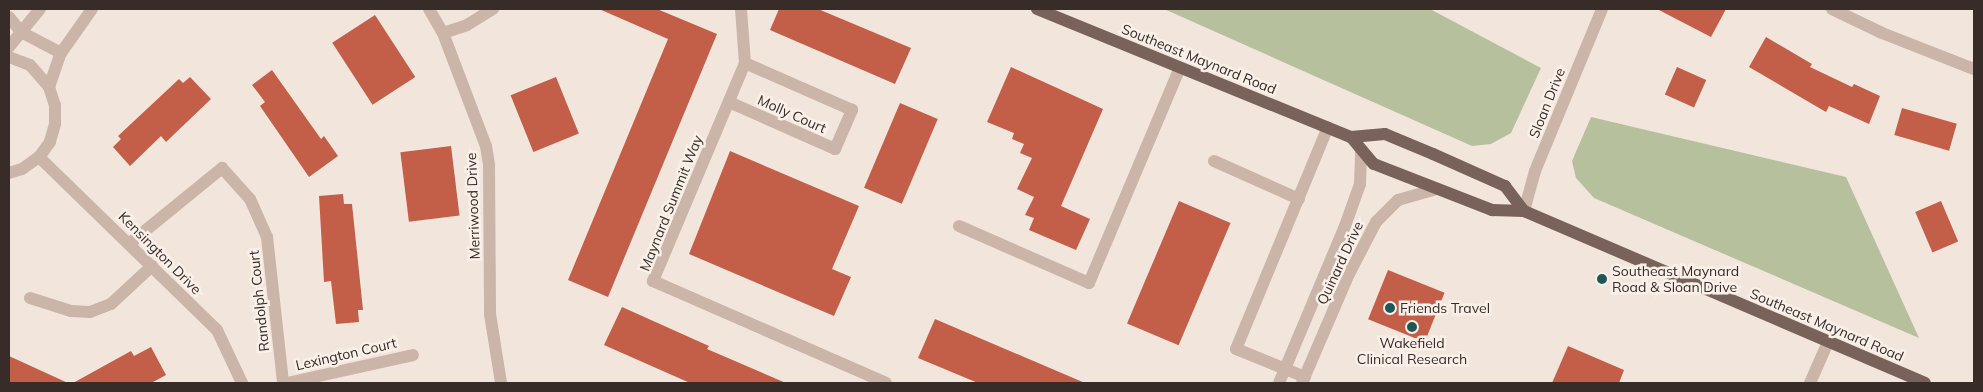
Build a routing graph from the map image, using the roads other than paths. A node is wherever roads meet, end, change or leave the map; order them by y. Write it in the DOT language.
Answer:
graph roads {
  1 [pos="40,9"];
  2 [pos="92,9"];
  3 [pos="428,9"];
  4 [pos="493,9"];
  5 [pos="741,9"];
  6 [pos="1037,9"];
  7 [pos="1602,9"];
  8 [pos="1832,9"];
  9 [pos="9,17"];
  10 [pos="21,32"];
  11 [pos="443,33"];
  12 [pos="9,47"];
  13 [pos="61,53"];
  14 [pos="9,57"];
  15 [pos="745,64"];
  16 [pos="1180,68"];
  17 [pos="1974,69"];
  18 [pos="49,87"];
  19 [pos="729,102"];
  20 [pos="1328,127"];
  21 [pos="1351,138"];
  22 [pos="1361,150"];
  23 [pos="39,157"];
  24 [pos="1214,161"];
  25 [pos="9,173"];
  26 [pos="1437,189"];
  27 [pos="1299,199"];
  28 [pos="1524,211"];
  29 [pos="959,226"];
  30 [pos="130,243"];
  31 [pos="152,266"];
  32 [pos="30,298"];
  33 [pos="1828,342"];
  34 [pos="413,355"];
  35 [pos="1285,369"];
  36 [pos="1304,380"];
  37 [pos="242,383"];
  38 [pos="283,383"];
  39 [pos="287,383"];
  40 [pos="501,383"];
  41 [pos="886,383"];
  42 [pos="1279,383"];
  43 [pos="1810,383"];
  44 [pos="1925,383"];
  1 -- 10 [label="street"];
  2 -- 13 [label="street"];
  3 -- 11 [label="street, Merriwood Drive"];
  4 -- 11 [label="street"];
  5 -- 15 [label="street, Maynard Summit Way"];
  6 -- 16 [label="main road, Southeast Maynard Road"];
  7 -- 28 [label="street, Sloan Drive"];
  8 -- 17 [label="street"];
  9 -- 10 [label="street"];
  10 -- 12 [label="street"];
  10 -- 13 [label="street"];
  11 -- 40 [label="street, Merriwood Drive"];
  13 -- 18 [label="street"];
  14 -- 18 [label="street"];
  15 -- 19 [label="street, Maynard Summit Way"];
  15 -- 19 [label="street, Molly Court"];
  16 -- 20 [label="main road, Southeast Maynard Road"];
  16 -- 29 [label="street"];
  18 -- 23 [label="street"];
  19 -- 41 [label="street, Maynard Summit Way"];
  20 -- 21 [label="main road, Southeast Maynard Road"];
  20 -- 27 [label="street"];
  21 -- 22 [label="main road, Southeast Maynard Road"];
  21 -- 28 [label="main road, Southeast Maynard Road"];
  22 -- 26 [label="main road, Southeast Maynard Road"];
  22 -- 35 [label="street, Quinard Drive"];
  23 -- 25 [label="street"];
  23 -- 30 [label="street, Kensington Drive"];
  24 -- 27 [label="street"];
  26 -- 28 [label="main road, Southeast Maynard Road"];
  26 -- 36 [label="street, Quinard Drive"];
  27 -- 35 [label="street"];
  28 -- 33 [label="main road, Southeast Maynard Road"];
  30 -- 31 [label="street, Kensington Drive"];
  30 -- 38 [label="street, Randolph Court"];
  31 -- 32 [label="street"];
  31 -- 37 [label="street, Kensington Drive"];
  33 -- 43 [label="street"];
  33 -- 44 [label="main road, Southeast Maynard Road"];
  34 -- 39 [label="street, Lexington Court"];
  35 -- 36 [label="street"];
  35 -- 42 [label="street, Quinard Drive"];
}
